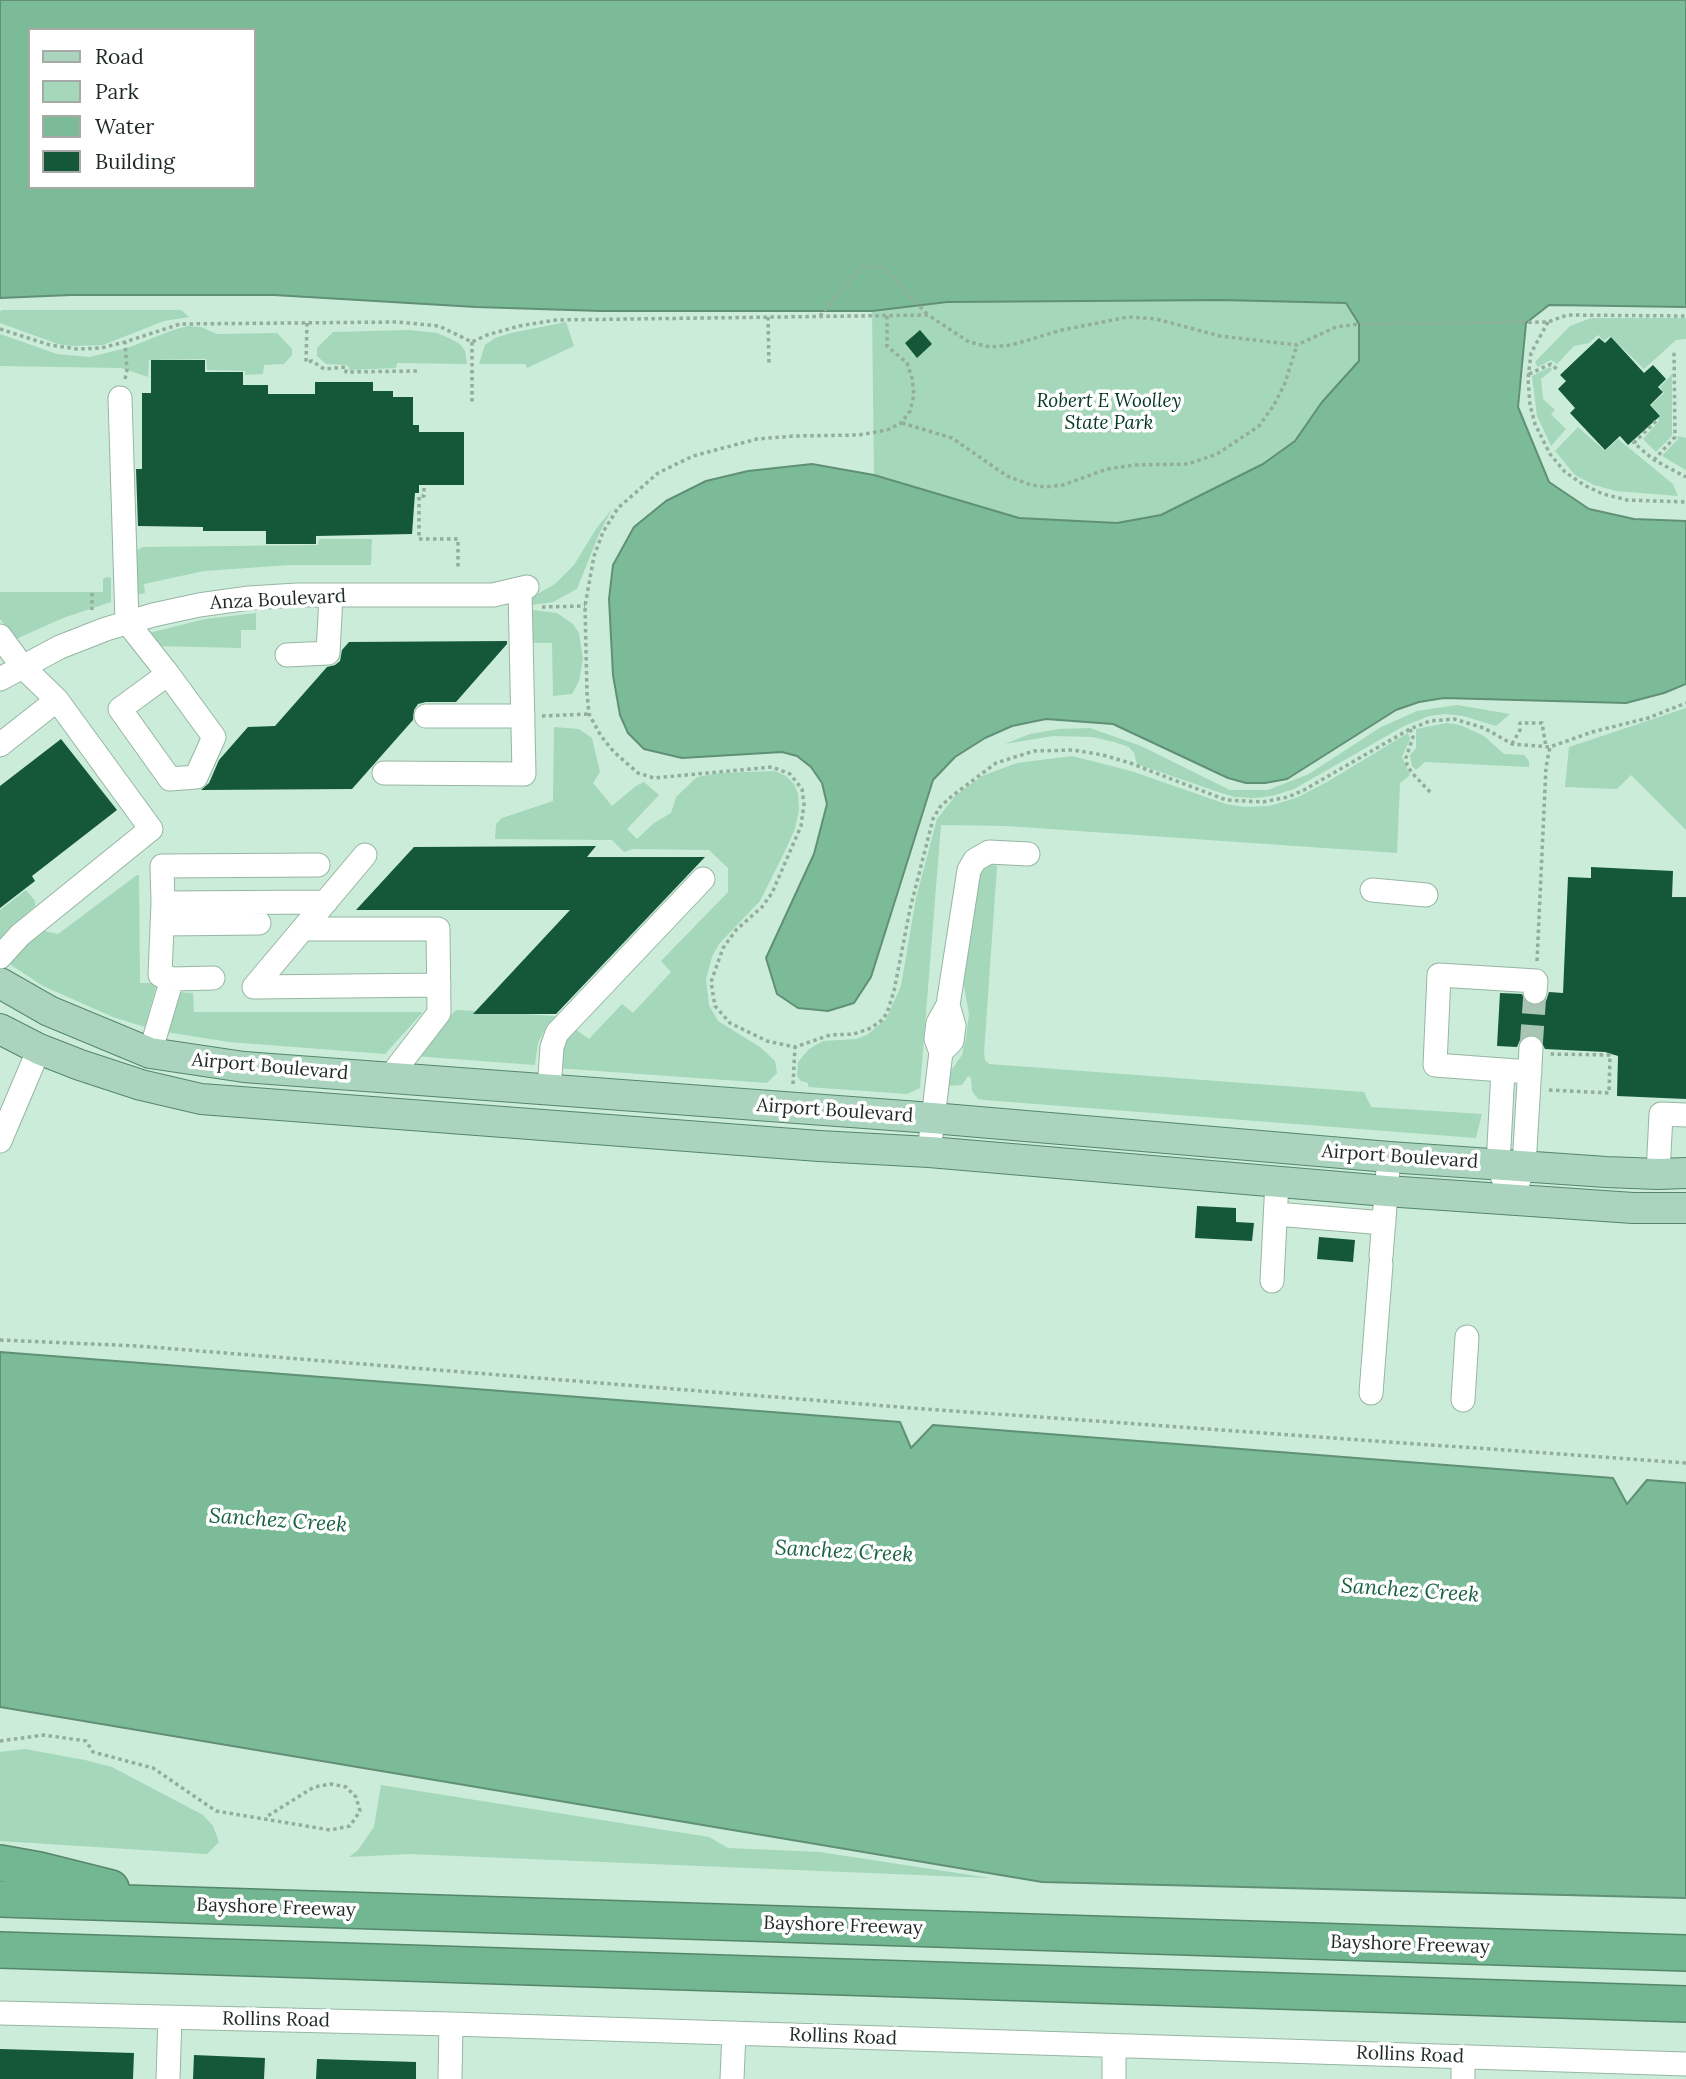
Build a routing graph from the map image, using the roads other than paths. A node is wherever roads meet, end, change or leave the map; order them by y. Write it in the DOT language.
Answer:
graph roads {
  1 [pos="120,398"];
  2 [pos="331,596"];
  3 [pos="127,622"];
  4 [pos="0,636"];
  5 [pos="286,655"];
  6 [pos="22,666"];
  7 [pos="168,674"];
  8 [pos="0,679"];
  9 [pos="57,700"];
  10 [pos="426,716"];
  11 [pos="523,716"];
  12 [pos="0,745"];
  13 [pos="384,773"];
  14 [pos="132,845"];
  15 [pos="1028,854"];
  16 [pos="365,855"];
  17 [pos="318,865"];
  18 [pos="162,866"];
  19 [pos="703,879"];
  20 [pos="1372,890"];
  21 [pos="1426,895"];
  22 [pos="326,902"];
  23 [pos="162,913"];
  24 [pos="259,923"];
  25 [pos="303,929"];
  26 [pos="0,957"];
  27 [pos="213,978"];
  28 [pos="172,979"];
  29 [pos="0,984"];
  30 [pos="439,985"];
  31 [pos="1535,992"];
  32 [pos="0,1029"];
  33 [pos="39,1049"];
  34 [pos="150,1053"];
  35 [pos="1503,1070"];
  36 [pos="389,1078"];
  37 [pos="141,1085"];
  38 [pos="549,1090"];
  39 [pos="8,1100"];
  40 [pos="824,1110"];
  41 [pos="1686,1115"];
  42 [pos="932,1118"];
  43 [pos="545,1126"];
  44 [pos="1129,1135"];
  45 [pos="0,1141"];
  46 [pos="819,1146"];
  47 [pos="1279,1147"];
  48 [pos="929,1152"];
  49 [pos="1389,1157"];
  50 [pos="1511,1165"];
  51 [pos="1125,1170"];
  52 [pos="1672,1174"];
  53 [pos="1277,1181"];
  54 [pos="1386,1191"];
  55 [pos="1512,1199"];
  56 [pos="1686,1208"];
  57 [pos="1276,1214"];
  58 [pos="1384,1223"];
  59 [pos="1272,1281"];
  60 [pos="1467,1337"];
  61 [pos="1371,1393"];
  62 [pos="1463,1400"];
  63 [pos="0,1863"];
  64 [pos="0,1899"];
  65 [pos="175,1905"];
  66 [pos="0,1950"];
  67 [pos="1686,1954"];
  68 [pos="1686,2004"];
  69 [pos="0,2013"];
  70 [pos="170,2018"];
  71 [pos="451,2024"];
  72 [pos="734,2033"];
  73 [pos="1114,2046"];
  74 [pos="1686,2064"];
  75 [pos="1463,2068"];
  76 [pos="168,2079"];
  77 [pos="450,2079"];
  78 [pos="732,2079"];
  79 [pos="1114,2079"];
  1 -- 3 [label="street"];
  2 -- 3 [label="street, Anza Boulevard"];
  2 -- 5 [label="street"];
  2 -- 11 [label="street, Anza Boulevard"];
  3 -- 6 [label="street, Anza Boulevard"];
  3 -- 7 [label="street"];
  4 -- 6 [label="street"];
  6 -- 8 [label="street, Anza Boulevard"];
  6 -- 9 [label="street"];
  7 -- 7 [label="street"];
  9 -- 12 [label="street"];
  9 -- 14 [label="street"];
  10 -- 11 [label="street"];
  11 -- 13 [label="street"];
  14 -- 18 [label="street"];
  14 -- 26 [label="street"];
  15 -- 42 [label="street"];
  16 -- 22 [label="street"];
  17 -- 18 [label="street"];
  18 -- 23 [label="street"];
  19 -- 38 [label="street"];
  20 -- 21 [label="street"];
  22 -- 23 [label="street"];
  22 -- 25 [label="street"];
  23 -- 24 [label="street"];
  23 -- 28 [label="street"];
  25 -- 30 [label="street"];
  25 -- 30 [label="street"];
  27 -- 28 [label="street"];
  28 -- 34 [label="street"];
  29 -- 34 [label="main road, Airport Boulevard"];
  30 -- 36 [label="street"];
  31 -- 35 [label="street"];
  32 -- 33 [label="main road, Airport Boulevard"];
  33 -- 37 [label="main road, Airport Boulevard"];
  33 -- 39 [label="street"];
  34 -- 36 [label="main road, Airport Boulevard"];
  34 -- 37 [label="main road"];
  35 -- 50 [label="street"];
  35 -- 50 [label="street"];
  36 -- 38 [label="main road, Airport Boulevard"];
  37 -- 43 [label="main road, Airport Boulevard"];
  38 -- 40 [label="main road, Airport Boulevard"];
  38 -- 43 [label="main road"];
  39 -- 45 [label="street"];
  40 -- 42 [label="main road, Airport Boulevard"];
  40 -- 46 [label="main road"];
  41 -- 52 [label="street"];
  42 -- 44 [label="main road, Airport Boulevard"];
  42 -- 48 [label="street"];
  43 -- 46 [label="main road, Airport Boulevard"];
  44 -- 47 [label="main road, Airport Boulevard"];
  44 -- 51 [label="main road"];
  46 -- 48 [label="main road, Airport Boulevard"];
  47 -- 49 [label="main road, Airport Boulevard"];
  47 -- 53 [label="main road"];
  48 -- 51 [label="main road, Airport Boulevard"];
  49 -- 50 [label="main road, Airport Boulevard"];
  49 -- 54 [label="street"];
  50 -- 52 [label="main road, Airport Boulevard"];
  50 -- 55 [label="street"];
  51 -- 53 [label="main road, Airport Boulevard"];
  53 -- 54 [label="main road, Airport Boulevard"];
  53 -- 57 [label="street"];
  54 -- 55 [label="main road, Airport Boulevard"];
  54 -- 58 [label="street"];
  55 -- 56 [label="main road, Airport Boulevard"];
  57 -- 58 [label="street"];
  57 -- 59 [label="street"];
  58 -- 61 [label="street"];
  60 -- 62 [label="street"];
  63 -- 65 [label="highway"];
  64 -- 65 [label="highway, Bayshore Freeway"];
  65 -- 67 [label="highway, Bayshore Freeway"];
  66 -- 68 [label="highway"];
  69 -- 70 [label="street, Rollins Road"];
  70 -- 71 [label="street, Rollins Road"];
  70 -- 76 [label="street"];
  71 -- 72 [label="street, Rollins Road"];
  71 -- 77 [label="street"];
  72 -- 73 [label="street, Rollins Road"];
  72 -- 78 [label="street"];
  73 -- 75 [label="street, Rollins Road"];
  73 -- 79 [label="street"];
  74 -- 75 [label="street, Rollins Road"];
}
